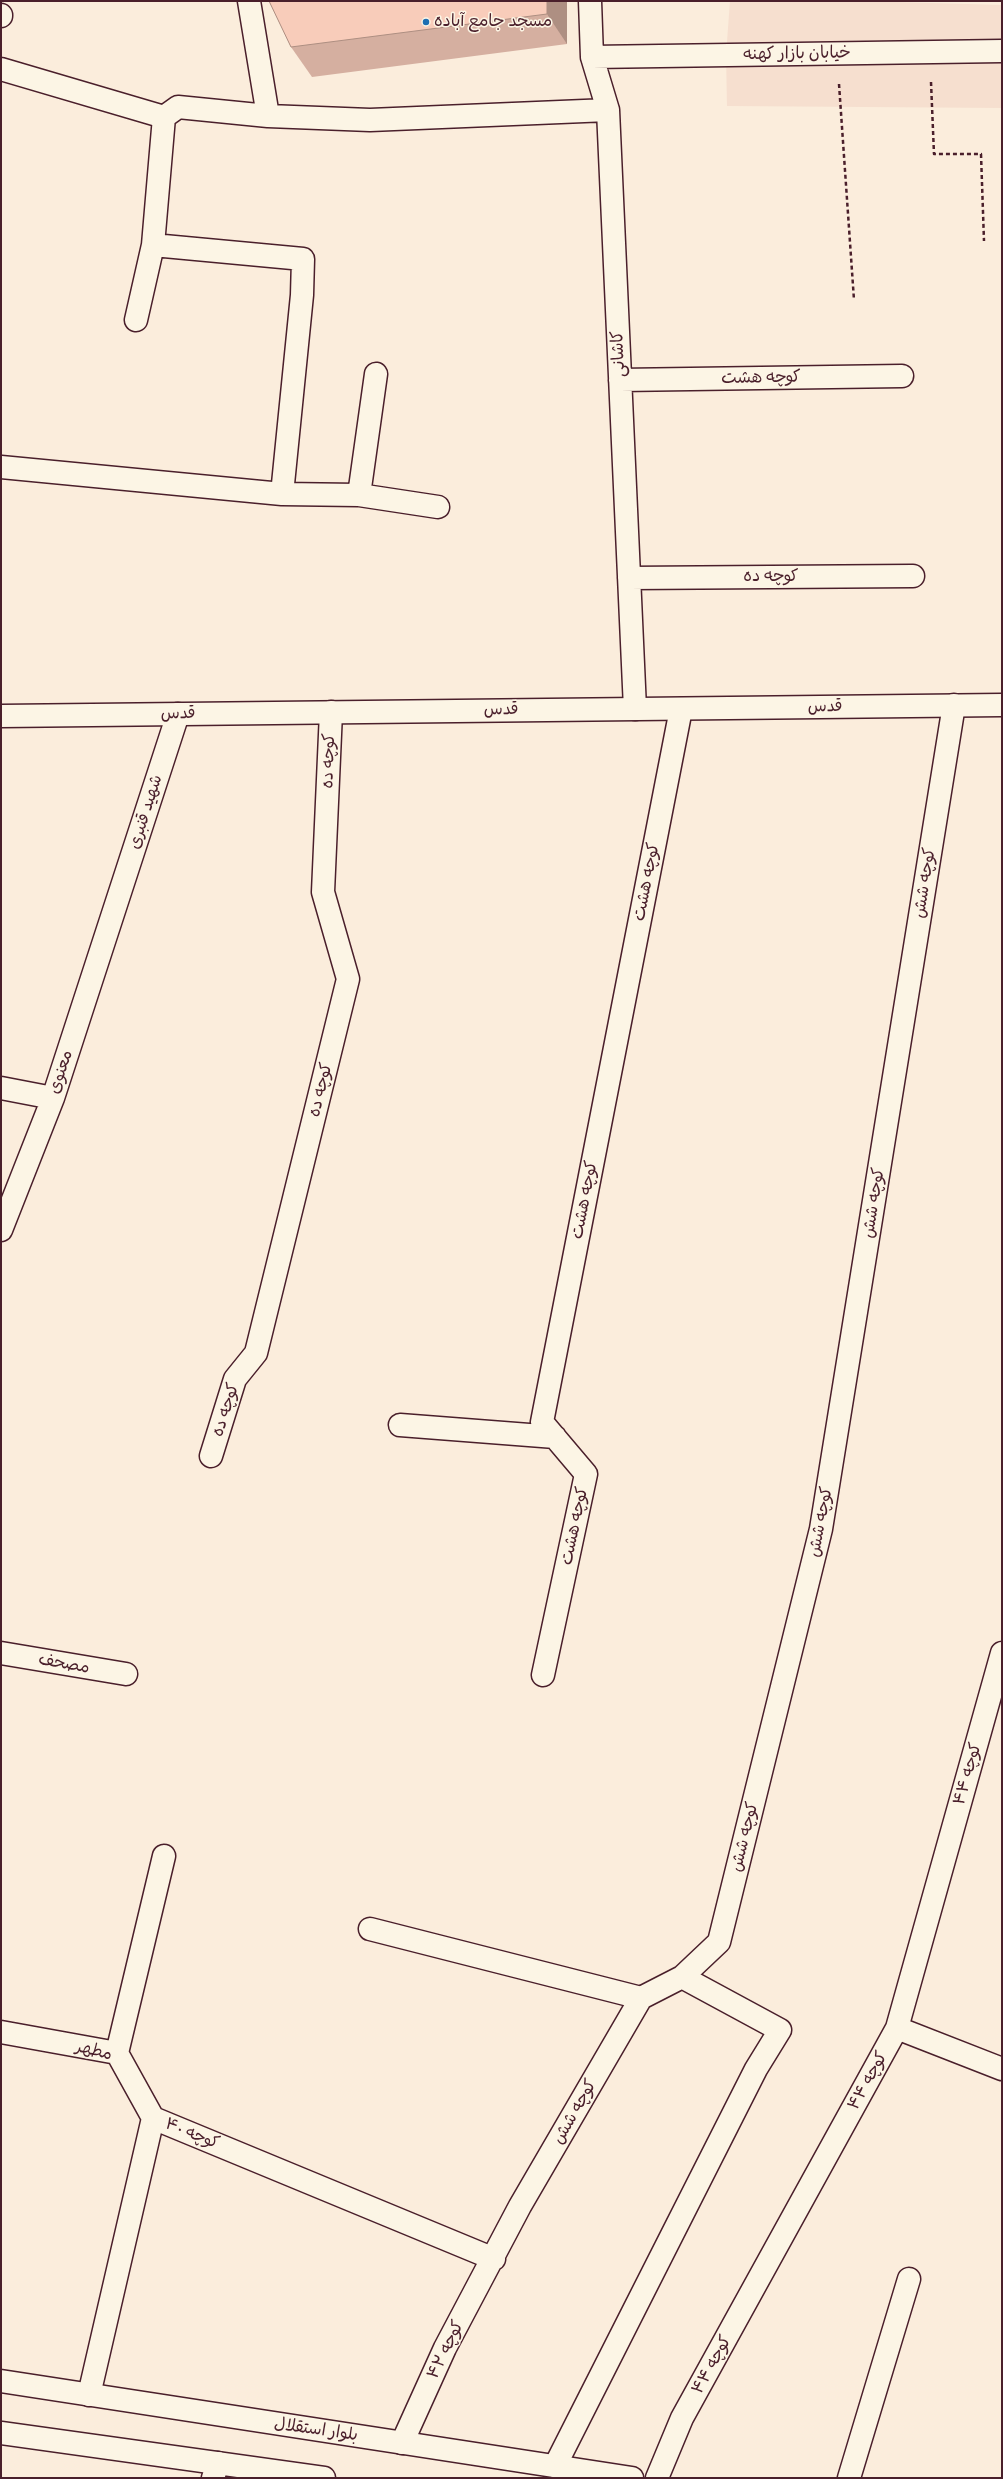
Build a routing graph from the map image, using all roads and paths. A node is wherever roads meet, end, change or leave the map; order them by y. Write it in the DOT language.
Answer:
graph roads {
  1 [pos="249,1"];
  2 [pos="590,1"];
  3 [pos="1002,51"];
  4 [pos="929,52"];
  5 [pos="836,53"];
  6 [pos="592,57"];
  7 [pos="1,69"];
  8 [pos="608,110"];
  9 [pos="268,116"];
  10 [pos="164,117"];
  11 [pos="984,241"];
  12 [pos="153,244"];
  13 [pos="854,300"];
  14 [pos="136,320"];
  15 [pos="376,374"];
  16 [pos="902,376"];
  17 [pos="620,380"];
  18 [pos="1,467"];
  19 [pos="282,494"];
  20 [pos="359,495"];
  21 [pos="438,507"];
  22 [pos="913,576"];
  23 [pos="629,578"];
  24 [pos="954,705"];
  25 [pos="1002,705"];
  26 [pos="635,709"];
  27 [pos="681,709"];
  28 [pos="331,712"];
  29 [pos="178,714"];
  30 [pos="1,716"];
  31 [pos="114,911"];
  32 [pos="1,1088"];
  33 [pos="53,1098"];
  34 [pos="1,1230"];
  35 [pos="400,1425"];
  36 [pos="555,1437"];
  37 [pos="211,1456"];
  38 [pos="1,1653"];
  39 [pos="1002,1653"];
  40 [pos="126,1674"];
  41 [pos="543,1675"];
  42 [pos="164,1856"];
  43 [pos="370,1928"];
  44 [pos="682,1977"];
  45 [pos="641,1998"];
  46 [pos="897,2028"];
  47 [pos="1,2032"];
  48 [pos="117,2053"];
  49 [pos="1002,2069"];
  50 [pos="153,2118"];
  51 [pos="494,2258"];
  52 [pos="909,2279"];
  53 [pos="1,2381"];
  54 [pos="89,2395"];
  55 [pos="1,2433"];
  56 [pos="402,2443"];
  57 [pos="555,2466"];
  58 [pos="216,2470"];
  59 [pos="605,2476"];
  60 [pos="324,2478"];
  61 [pos="632,2478"];
  62 [pos="657,2478"];
  63 [pos="849,2478"];
  1 -- 9 [label="street"];
  2 -- 6 [label="street, کاشانی"];
  3 -- 4 [label="street, خیابان بازار کهنه"];
  4 -- 5 [label="street, خیابان بازار کهنه"];
  4 -- 11 [label="path"];
  5 -- 6 [label="street, خیابان بازار کهنه"];
  5 -- 13 [label="path"];
  6 -- 8 [label="street, کاشانی"];
  7 -- 10 [label="street"];
  8 -- 9 [label="street"];
  8 -- 17 [label="street, کاشانی"];
  9 -- 10 [label="street"];
  10 -- 12 [label="street"];
  12 -- 14 [label="street"];
  12 -- 19 [label="street"];
  15 -- 20 [label="street"];
  16 -- 17 [label="street, کوچه هشت"];
  17 -- 23 [label="street, کاشانی"];
  18 -- 19 [label="street"];
  19 -- 20 [label="street"];
  20 -- 21 [label="street"];
  22 -- 23 [label="street, کوچه ده"];
  23 -- 26 [label="street, کاشانی"];
  24 -- 25 [label="street, قدس"];
  24 -- 27 [label="street, قدس"];
  24 -- 44 [label="street, کوچه شش"];
  26 -- 27 [label="street, قدس"];
  26 -- 28 [label="street, قدس"];
  27 -- 36 [label="street, کوچه هشت"];
  28 -- 29 [label="street, قدس"];
  28 -- 37 [label="street, کوچه ده"];
  29 -- 30 [label="street, قدس"];
  29 -- 31 [label="street, شهید قنبری"];
  31 -- 33 [label="street, معنوی"];
  32 -- 33 [label="street"];
  33 -- 34 [label="street, معنوی"];
  35 -- 36 [label="street"];
  36 -- 41 [label="street, کوچه هشت"];
  38 -- 40 [label="street, مصحف"];
  39 -- 46 [label="street, کوچه ۴۴"];
  42 -- 48 [label="street"];
  43 -- 45 [label="street"];
  44 -- 45 [label="street, کوچه شش"];
  44 -- 57 [label="street"];
  45 -- 51 [label="street, کوچه شش"];
  46 -- 49 [label="street"];
  46 -- 62 [label="street, کوچه ۴۴"];
  47 -- 48 [label="street, مطهر"];
  48 -- 50 [label="street, مطهر"];
  50 -- 51 [label="street, کوچه ۴۰"];
  50 -- 54 [label="street, کوچه ۴۰"];
  51 -- 56 [label="street, کوچه ۴۲"];
  52 -- 63 [label="street"];
  53 -- 54 [label="street, بلوار استقلال"];
  54 -- 56 [label="street, بلوار استقلال"];
  55 -- 58 [label="street"];
  56 -- 57 [label="street, بلوار استقلال"];
  57 -- 59 [label="street, بلوار استقلال"];
  58 -- 60 [label="street"];
  59 -- 61 [label="street, بلوار استقلال"];
}
